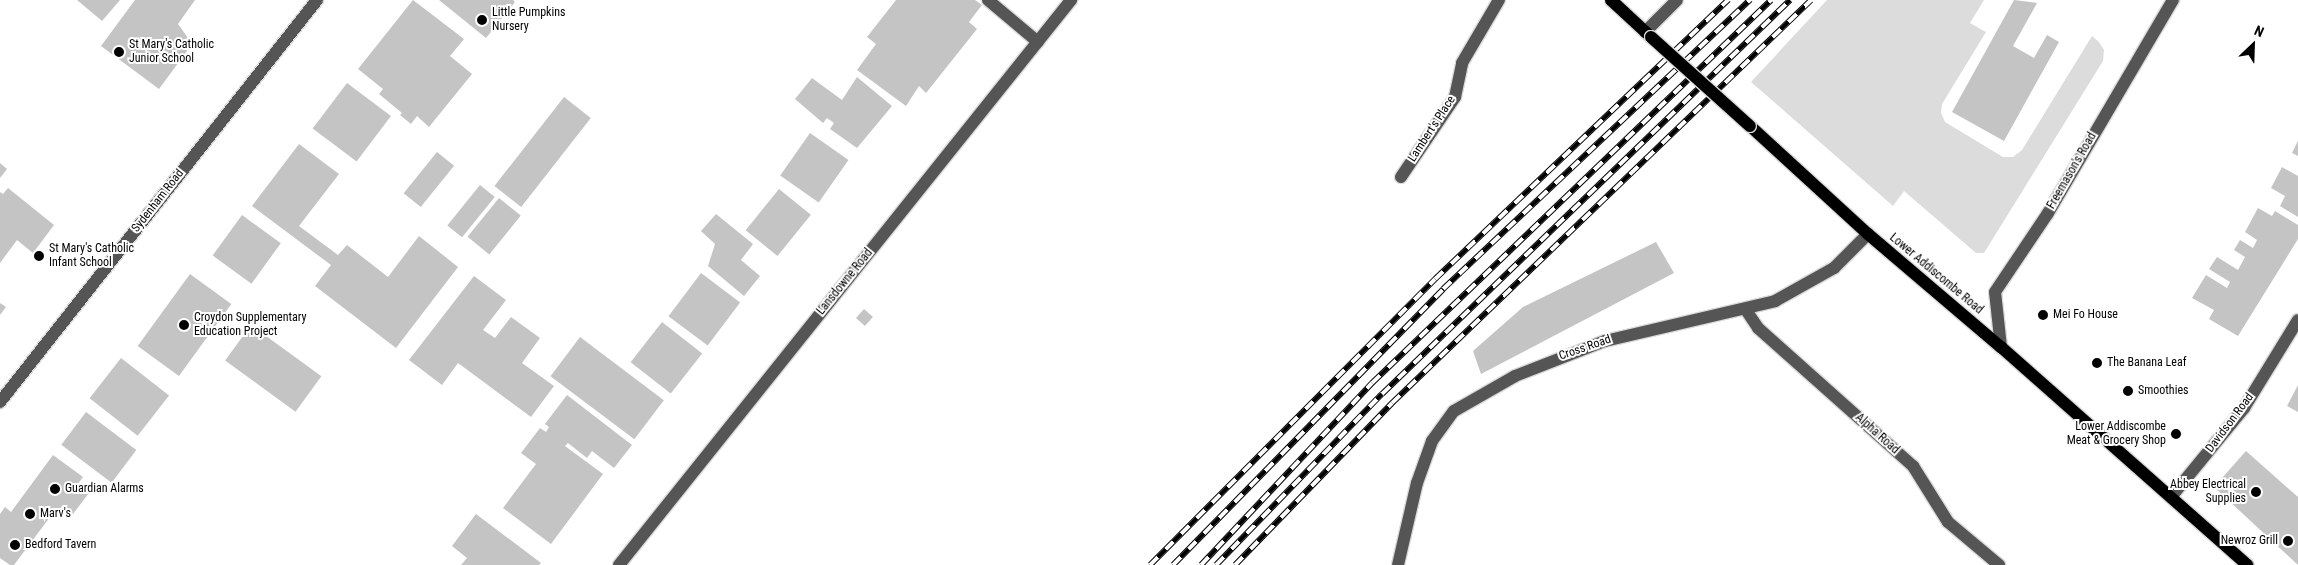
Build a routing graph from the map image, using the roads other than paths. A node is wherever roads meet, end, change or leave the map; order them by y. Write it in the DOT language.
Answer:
graph roads {
  1 [pos="317,0"];
  2 [pos="988,0"];
  3 [pos="1071,0"];
  4 [pos="1499,0"];
  5 [pos="1611,0"];
  6 [pos="1677,0"];
  7 [pos="2173,0"];
  8 [pos="1648,34"];
  9 [pos="1038,42"];
  10 [pos="1401,177"];
  11 [pos="1868,234"];
  12 [pos="1746,310"];
  13 [pos="2298,320"];
  14 [pos="2001,347"];
  15 [pos="0,402"];
  16 [pos="2171,497"];
  17 [pos="619,565"];
  18 [pos="1398,565"];
  19 [pos="1999,565"];
  20 [pos="2247,565"];
  1 -- 15 [label="street, Sydenham Road"];
  2 -- 9 [label="street"];
  3 -- 9 [label="street, Lansdowne Road"];
  4 -- 10 [label="street, Lambert's Place"];
  5 -- 8 [label="main road, Lower Addiscombe Road"];
  6 -- 8 [label="street"];
  7 -- 14 [label="street, Freemason's Road"];
  8 -- 11 [label="main road, Lower Addiscombe Road, bridge"];
  9 -- 17 [label="street, Lansdowne Road"];
  11 -- 12 [label="street, Cross Road"];
  11 -- 14 [label="main road, Lower Addiscombe Road"];
  12 -- 18 [label="street, Cross Road"];
  12 -- 19 [label="street, Alpha Road"];
  13 -- 16 [label="street, Davidson Road"];
  14 -- 16 [label="main road, Lower Addiscombe Road"];
  16 -- 20 [label="main road, Lower Addiscombe Road"];
}
